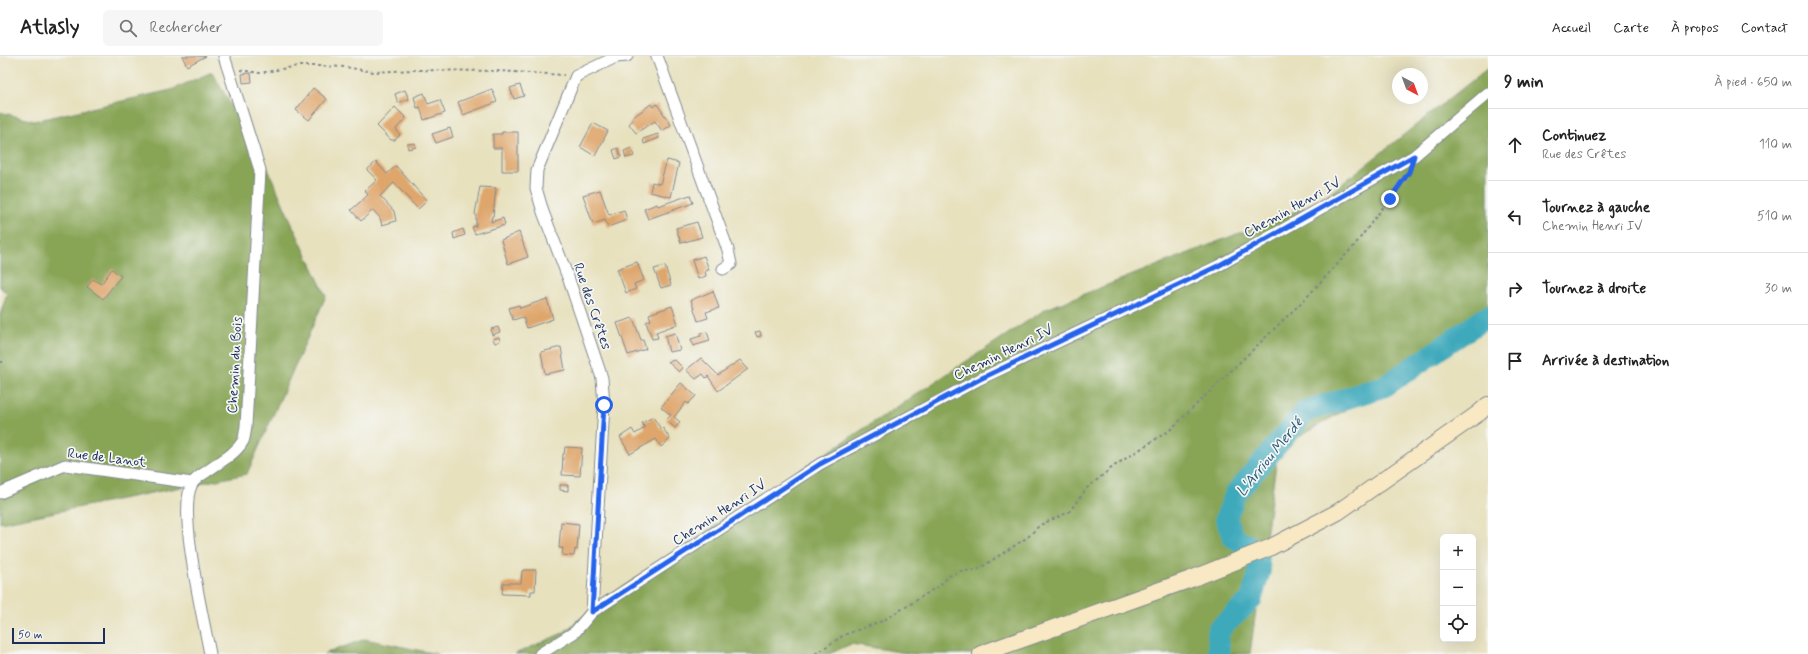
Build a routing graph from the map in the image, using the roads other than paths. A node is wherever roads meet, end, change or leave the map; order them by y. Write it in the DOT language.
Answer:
graph roads {
  1 [pos="627,56"];
  2 [pos="657,56"];
  3 [pos="226,61"];
  4 [pos="1488,92"];
  5 [pos="723,269"];
  6 [pos="1485,409"];
  7 [pos="192,483"];
  8 [pos="0,493"];
  9 [pos="592,612"];
  10 [pos="210,654"];
  11 [pos="540,654"];
  12 [pos="981,654"];
  1 -- 9 [label="street, Rue des Crêtes"];
  2 -- 5 [label="street"];
  3 -- 7 [label="street, Chemin du Bois"];
  4 -- 9 [label="street, Chemin Henri IV"];
  6 -- 12 [label="main road"];
  7 -- 8 [label="street, Rue de Lanot"];
  7 -- 10 [label="street"];
  9 -- 11 [label="street, Chemin Henri IV"];
}
